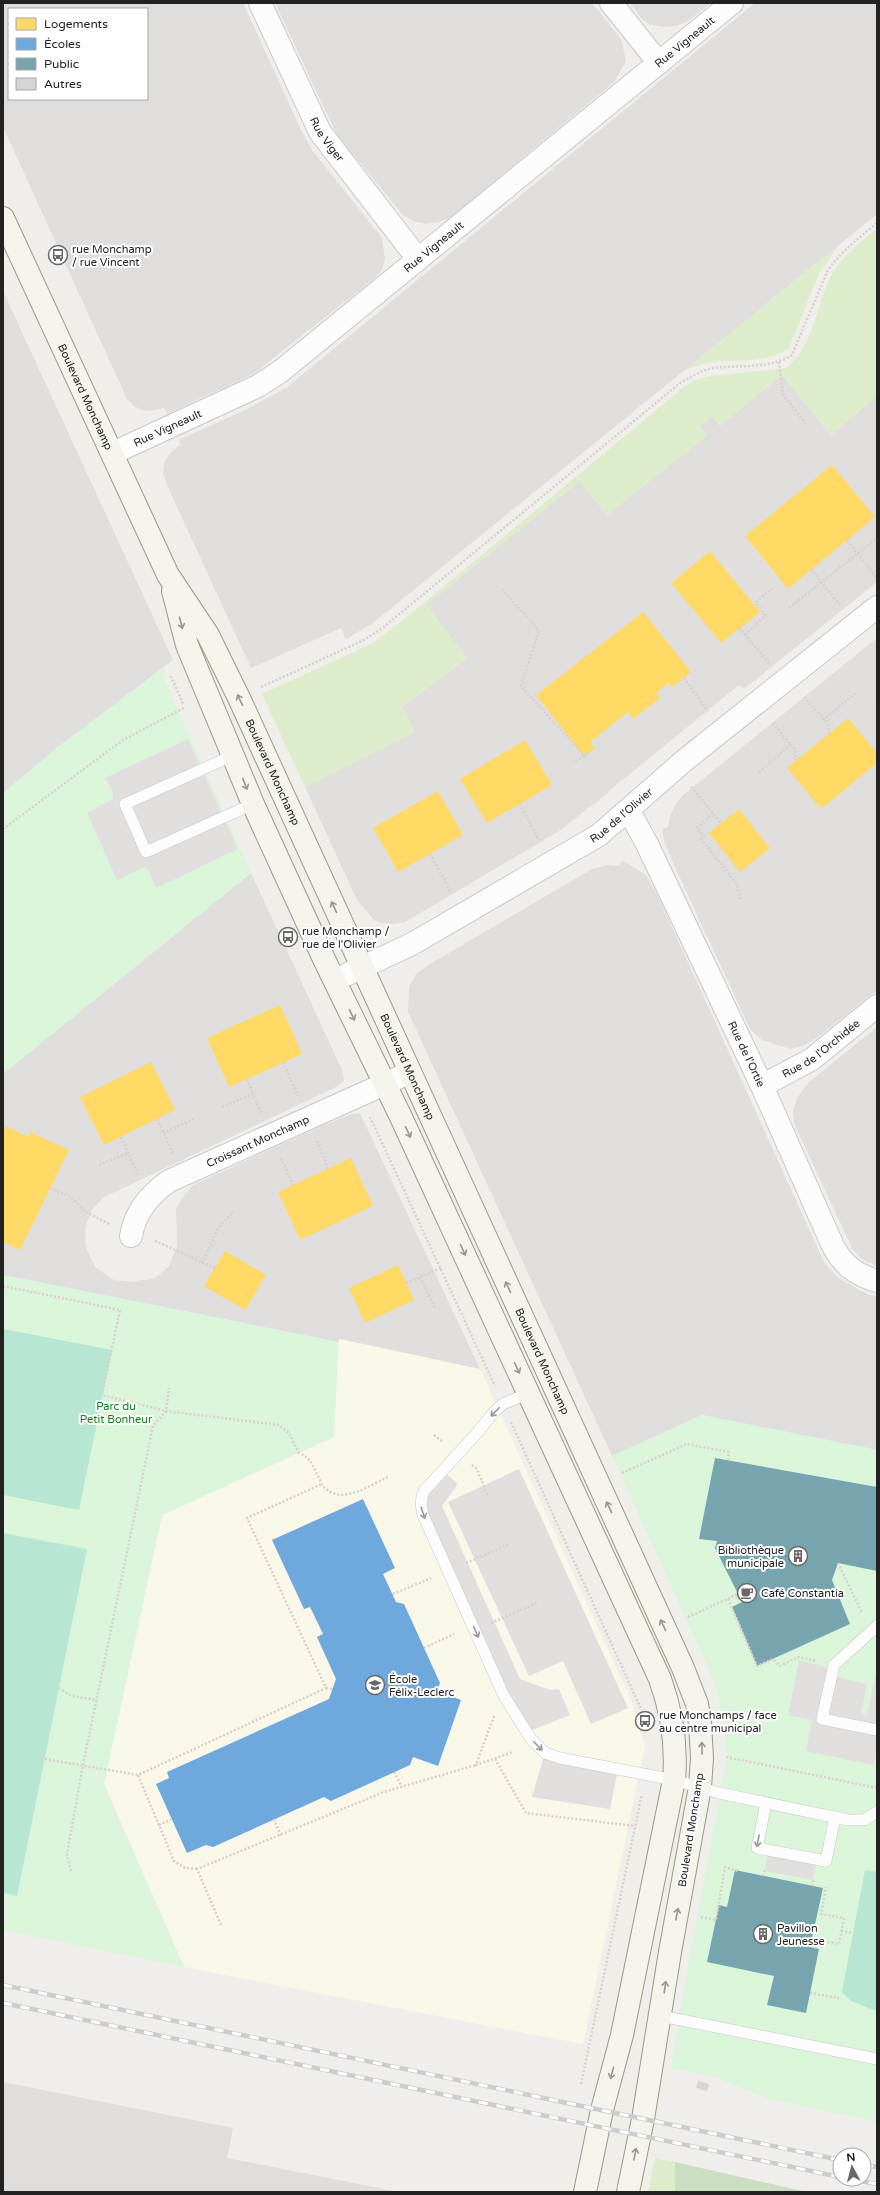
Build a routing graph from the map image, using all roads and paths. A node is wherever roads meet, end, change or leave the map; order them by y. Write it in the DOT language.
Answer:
graph roads {
  1 [pos="260,3"];
  2 [pos="611,3"];
  3 [pos="732,3"];
  4 [pos="659,63"];
  5 [pos="877,223"];
  6 [pos="6,231"];
  7 [pos="418,260"];
  8 [pos="779,362"];
  9 [pos="805,423"];
  10 [pos="112,453"];
  11 [pos="877,538"];
  12 [pos="847,541"];
  13 [pos="857,553"];
  14 [pos="811,569"];
  15 [pos="168,575"];
  16 [pos="877,578"];
  17 [pos="821,582"];
  18 [pos="773,588"];
  19 [pos="502,589"];
  20 [pos="877,606"];
  21 [pos="789,608"];
  22 [pos="856,624"];
  23 [pos="739,628"];
  24 [pos="744,635"];
  25 [pos="684,678"];
  26 [pos="784,681"];
  27 [pos="257,689"];
  28 [pos="856,693"];
  29 [pos="801,694"];
  30 [pos="184,708"];
  31 [pos="710,714"];
  32 [pos="770,719"];
  33 [pos="824,720"];
  34 [pos="829,733"];
  35 [pos="790,745"];
  36 [pos="589,752"];
  37 [pos="234,755"];
  38 [pos="584,756"];
  39 [pos="796,760"];
  40 [pos="573,763"];
  41 [pos="759,772"];
  42 [pos="690,785"];
  43 [pos="253,804"];
  44 [pos="520,804"];
  45 [pos="629,811"];
  46 [pos="713,813"];
  47 [pos="721,823"];
  48 [pos="3,829"];
  49 [pos="542,846"];
  50 [pos="430,854"];
  51 [pos="454,897"];
  52 [pos="740,901"];
  53 [pos="362,968"];
  54 [pos="335,980"];
  55 [pos="877,1006"];
  56 [pos="283,1062"];
  57 [pos="410,1072"];
  58 [pos="247,1079"];
  59 [pos="385,1084"];
  60 [pos="762,1086"];
  61 [pos="253,1094"];
  62 [pos="222,1107"];
  63 [pos="369,1114"];
  64 [pos="307,1117"];
  65 [pos="196,1118"];
  66 [pos="157,1119"];
  67 [pos="163,1133"];
  68 [pos="270,1134"];
  69 [pos="121,1137"];
  70 [pos="128,1153"];
  71 [pos="99,1165"];
  72 [pos="183,1174"];
  73 [pos="50,1188"];
  74 [pos="148,1198"];
  75 [pos="235,1210"];
  76 [pos="132,1233"];
  77 [pos="202,1263"];
  78 [pos="215,1268"];
  79 [pos="440,1268"];
  80 [pos="420,1277"];
  81 [pos="877,1281"];
  82 [pos="406,1283"];
  83 [pos="3,1286"];
  84 [pos="435,1308"];
  85 [pos="493,1383"];
  86 [pos="169,1388"];
  87 [pos="528,1393"];
  88 [pos="166,1411"];
  89 [pos="513,1426"];
  90 [pos="728,1461"];
  91 [pos="617,1475"];
  92 [pos="388,1477"];
  93 [pos="322,1484"];
  94 [pos="510,1544"];
  95 [pos="838,1564"];
  96 [pos="463,1565"];
  97 [pos="433,1577"];
  98 [pos="393,1594"];
  99 [pos="738,1594"];
  100 [pos="728,1599"];
  101 [pos="537,1603"];
  102 [pos="863,1614"];
  103 [pos="682,1619"];
  104 [pos="486,1626"];
  105 [pos="877,1626"];
  106 [pos="458,1632"];
  107 [pos="424,1648"];
  108 [pos="820,1662"];
  109 [pos="59,1688"];
  110 [pos="326,1688"];
  111 [pos="332,1689"];
  112 [pos="97,1700"];
  113 [pos="495,1712"];
  114 [pos="643,1714"];
  115 [pos="877,1730"];
  116 [pos="513,1752"];
  117 [pos="722,1758"];
  118 [pos="45,1759"];
  119 [pos="495,1759"];
  120 [pos="83,1765"];
  121 [pos="476,1765"];
  122 [pos="394,1772"];
  123 [pos="138,1775"];
  124 [pos="674,1780"];
  125 [pos="402,1787"];
  126 [pos="700,1787"];
  127 [pos="877,1788"];
  128 [pos="641,1797"];
  129 [pos="766,1803"];
  130 [pos="877,1812"];
  131 [pos="835,1817"];
  132 [pos="172,1819"];
  133 [pos="274,1819"];
  134 [pos="159,1825"];
  135 [pos="635,1826"];
  136 [pos="281,1836"];
  137 [pos="197,1869"];
  138 [pos="71,1871"];
  139 [pos="738,1871"];
  140 [pos="826,1886"];
  141 [pos="694,1916"];
  142 [pos="221,1925"];
  143 [pos="842,1931"];
  144 [pos="853,1933"];
  145 [pos="814,1948"];
  146 [pos="810,1992"];
  147 [pos="839,1998"];
  148 [pos="660,2016"];
  149 [pos="877,2059"];
  150 [pos="580,2091"];
  151 [pos="585,2192"];
  152 [pos="628,2192"];
  1 -- 7 [label="street, Rue Viger"];
  2 -- 4 [label="street"];
  3 -- 4 [label="street, Rue Vigneault"];
  4 -- 7 [label="street, Rue Vigneault"];
  5 -- 8 [label="path"];
  6 -- 10 [label="street, Boulevard Monchamp"];
  7 -- 10 [label="street, Rue Vigneault"];
  8 -- 9 [label="path"];
  8 -- 27 [label="path"];
  10 -- 15 [label="street, Boulevard Monchamp"];
  11 -- 13 [label="path"];
  12 -- 13 [label="path"];
  13 -- 16 [label="path"];
  13 -- 17 [label="path"];
  14 -- 17 [label="path"];
  15 -- 37 [label="street, Boulevard Monchamp, one-way"];
  53 -- 15 [label="street, Boulevard Monchamp, one-way"];
  17 -- 21 [label="path"];
  17 -- 22 [label="path"];
  18 -- 24 [label="path"];
  19 -- 38 [label="path"];
  20 -- 22 [label="street, Rue de l'Olivier"];
  22 -- 26 [label="street, Rue de l'Olivier"];
  23 -- 24 [label="path"];
  24 -- 26 [label="path"];
  25 -- 31 [label="path"];
  26 -- 45 [label="street, Rue de l'Olivier"];
  28 -- 33 [label="path"];
  29 -- 33 [label="path"];
  30 -- 48 [label="path"];
  32 -- 35 [label="path"];
  33 -- 34 [label="path"];
  35 -- 39 [label="path"];
  35 -- 41 [label="path"];
  36 -- 38 [label="path"];
  37 -- 43 [label="street, Boulevard Monchamp, one-way"];
  37 -- 43 [label="lane"];
  38 -- 40 [label="path"];
  42 -- 46 [label="path"];
  43 -- 54 [label="street, Boulevard Monchamp"];
  44 -- 49 [label="path"];
  45 -- 53 [label="street, Rue de l'Olivier"];
  45 -- 60 [label="street, Rue de l'Ortie"];
  46 -- 47 [label="path"];
  46 -- 52 [label="path"];
  50 -- 51 [label="path"];
  53 -- 54 [label="street, Rue de l'Olivier"];
  53 -- 57 [label="street, Boulevard Monchamp"];
  54 -- 59 [label="street, Boulevard Monchamp, one-way"];
  55 -- 60 [label="street, Rue de l'Orchidée"];
  56 -- 64 [label="path"];
  57 -- 59 [label="street, Croissant Monchamp"];
  126 -- 57 [label="street, Boulevard Monchamp, one-way"];
  58 -- 61 [label="path"];
  59 -- 64 [label="street, Croissant Monchamp"];
  59 -- 87 [label="street, Boulevard Monchamp, one-way"];
  60 -- 81 [label="street, Rue de l'Ortie"];
  61 -- 62 [label="path"];
  61 -- 68 [label="path"];
  63 -- 79 [label="path"];
  64 -- 68 [label="street, Croissant Monchamp"];
  65 -- 67 [label="path"];
  66 -- 67 [label="path"];
  67 -- 72 [label="path"];
  68 -- 72 [label="street, Croissant Monchamp"];
  69 -- 70 [label="path"];
  70 -- 71 [label="path"];
  70 -- 74 [label="path"];
  72 -- 74 [label="street, Croissant Monchamp"];
  73 -- 76 [label="path"];
  74 -- 76 [label="street, Croissant Monchamp"];
  75 -- 77 [label="path"];
  76 -- 77 [label="path"];
  77 -- 78 [label="path"];
  79 -- 80 [label="path"];
  79 -- 85 [label="path"];
  80 -- 82 [label="path"];
  80 -- 84 [label="path"];
  83 -- 88 [label="path"];
  86 -- 88 [label="path"];
  87 -- 124 [label="street, Boulevard Monchamp"];
  87 -- 124 [label="lane, one-way"];
  88 -- 93 [label="path"];
  88 -- 112 [label="path"];
  89 -- 114 [label="path"];
  90 -- 91 [label="path"];
  92 -- 93 [label="path"];
  93 -- 110 [label="path"];
  94 -- 96 [label="path"];
  95 -- 102 [label="path"];
  97 -- 98 [label="path"];
  99 -- 100 [label="path"];
  100 -- 103 [label="path"];
  100 -- 108 [label="path"];
  101 -- 104 [label="path"];
  105 -- 115 [label="lane"];
  106 -- 107 [label="path"];
  109 -- 112 [label="path"];
  110 -- 111 [label="path"];
  110 -- 123 [label="path"];
  112 -- 120 [label="path"];
  113 -- 121 [label="path"];
  116 -- 119 [label="path"];
  117 -- 127 [label="path"];
  118 -- 120 [label="path"];
  119 -- 121 [label="path"];
  119 -- 135 [label="path"];
  120 -- 123 [label="path"];
  120 -- 138 [label="path"];
  121 -- 125 [label="path"];
  122 -- 125 [label="path"];
  123 -- 134 [label="path"];
  124 -- 126 [label="lane"];
  124 -- 151 [label="street, Boulevard Monchamp, one-way"];
  125 -- 136 [label="path"];
  126 -- 129 [label="lane"];
  148 -- 126 [label="street, Boulevard Monchamp, one-way"];
  128 -- 135 [label="path"];
  129 -- 131 [label="lane"];
  129 -- 131 [label="lane, one-way"];
  130 -- 131 [label="lane"];
  132 -- 134 [label="path"];
  133 -- 136 [label="path"];
  134 -- 137 [label="path"];
  135 -- 150 [label="path"];
  136 -- 137 [label="path"];
  137 -- 142 [label="path"];
  139 -- 141 [label="path"];
  140 -- 143 [label="path"];
  143 -- 144 [label="path"];
  143 -- 145 [label="path"];
  146 -- 147 [label="path"];
  148 -- 149 [label="lane"];
  152 -- 148 [label="street, Boulevard Monchamp, one-way"];
}
